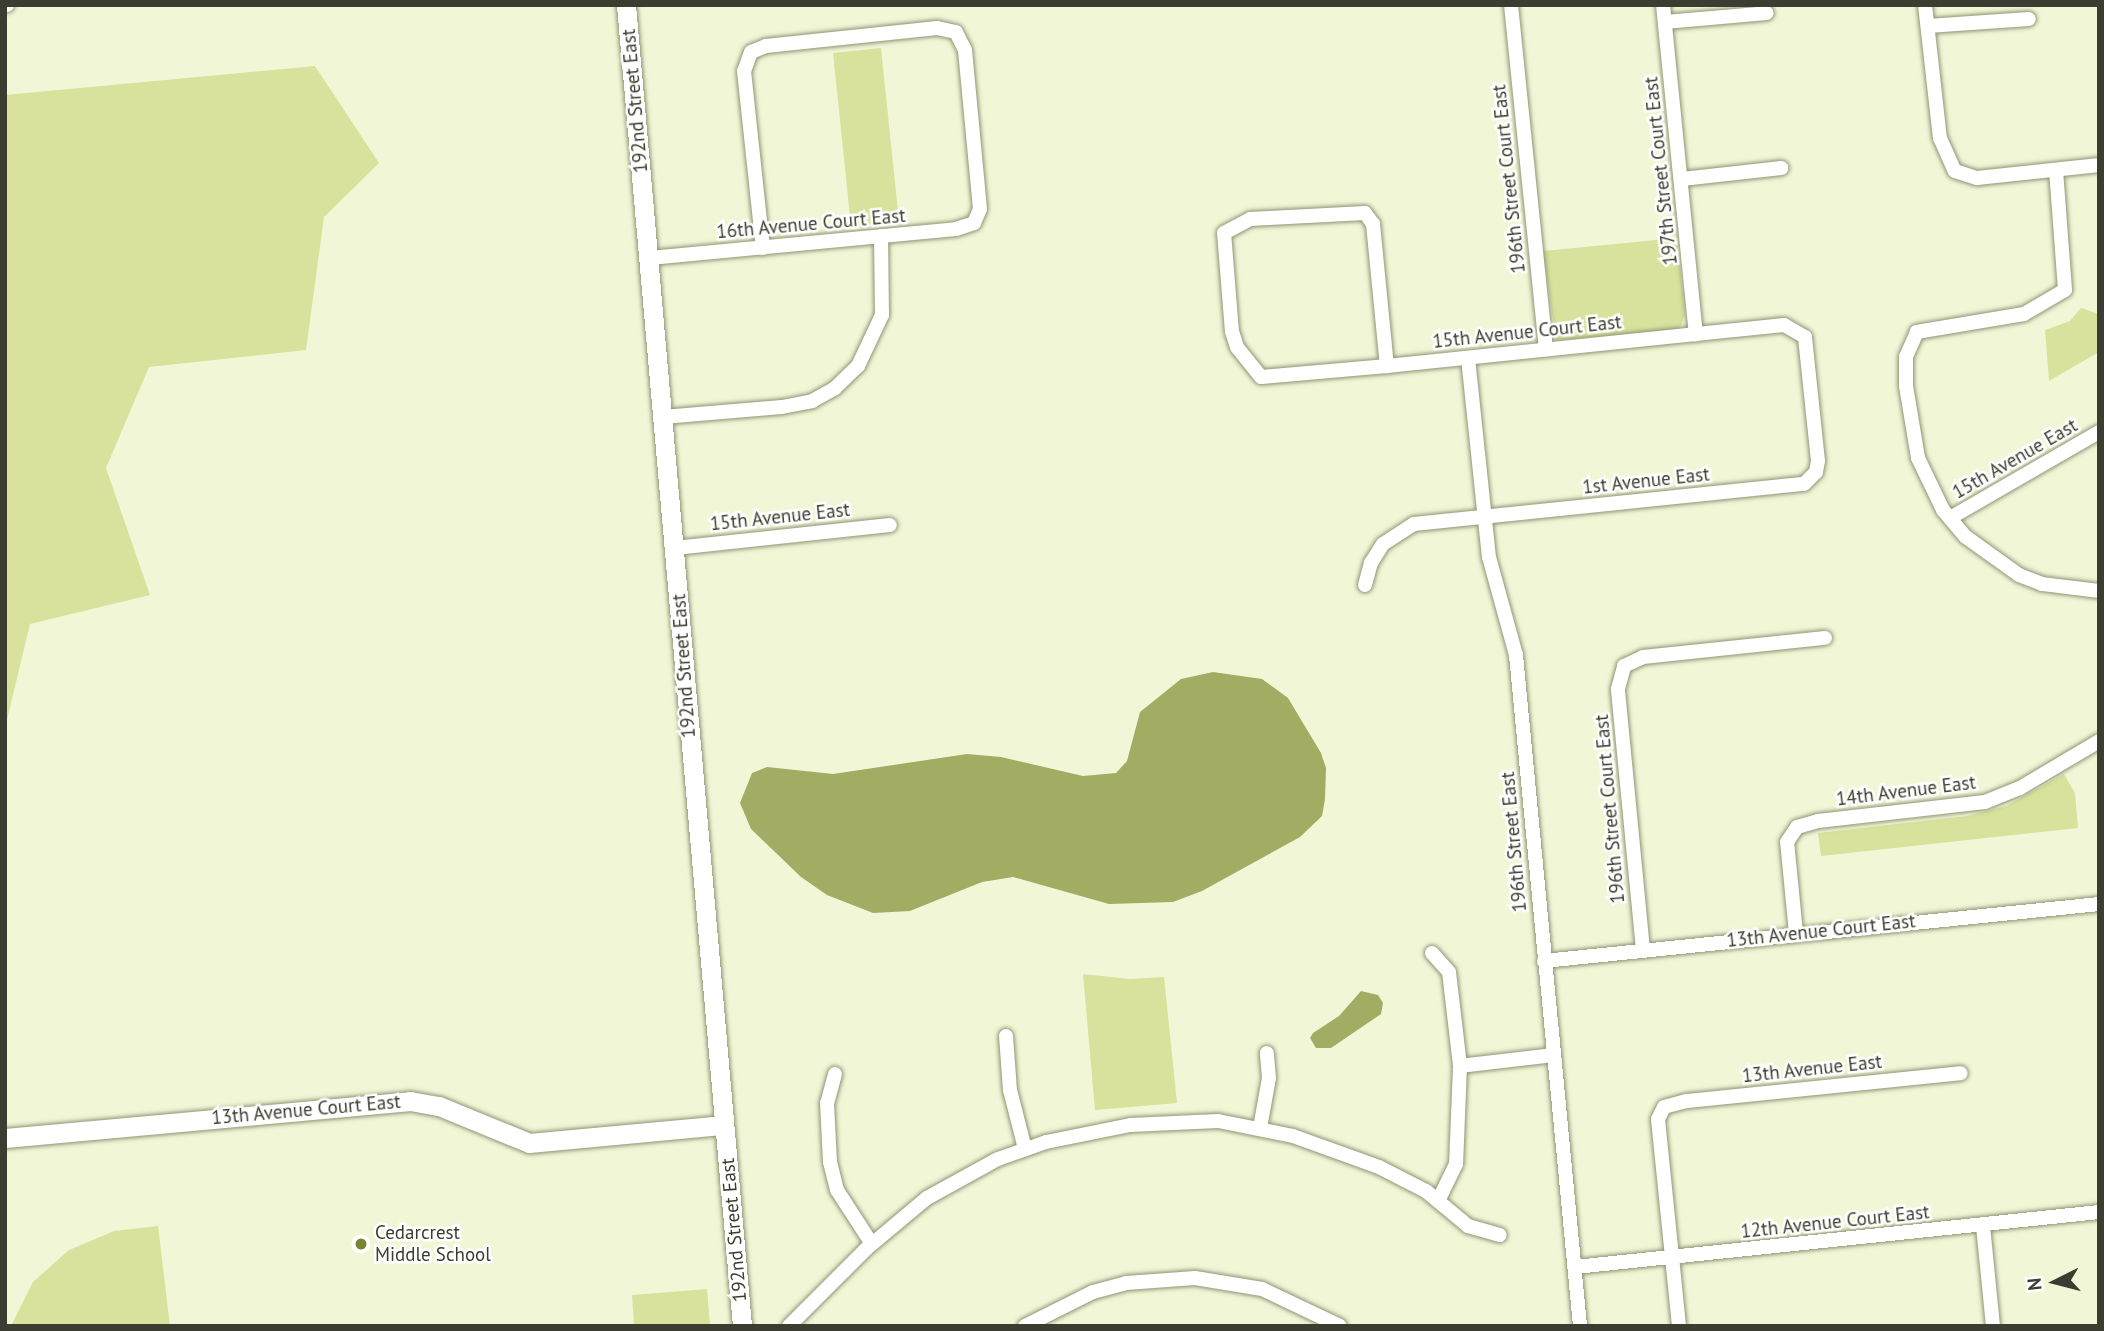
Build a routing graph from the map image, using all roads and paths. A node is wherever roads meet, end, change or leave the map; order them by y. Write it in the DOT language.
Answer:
graph roads {
  1 [pos="626,5"];
  2 [pos="1511,5"];
  3 [pos="1663,5"];
  4 [pos="1925,5"];
  5 [pos="1767,13"];
  6 [pos="2029,19"];
  7 [pos="1665,22"];
  8 [pos="1928,26"];
  9 [pos="2099,166"];
  10 [pos="1781,168"];
  11 [pos="2056,170"];
  12 [pos="1682,179"];
  13 [pos="881,236"];
  14 [pos="763,248"];
  15 [pos="650,258"];
  16 [pos="1696,334"];
  17 [pos="1546,349"];
  18 [pos="1468,358"];
  19 [pos="1387,366"];
  20 [pos="663,416"];
  21 [pos="2099,432"];
  22 [pos="1810,481"];
  23 [pos="1484,517"];
  24 [pos="1950,518"];
  25 [pos="890,525"];
  26 [pos="675,548"];
  27 [pos="1365,585"];
  28 [pos="2099,591"];
  29 [pos="1825,638"];
  30 [pos="2099,741"];
  31 [pos="2099,904"];
  32 [pos="1797,933"];
  33 [pos="1643,950"];
  34 [pos="1432,953"];
  35 [pos="1544,961"];
  36 [pos="1006,1036"];
  37 [pos="1268,1053"];
  38 [pos="1553,1055"];
  39 [pos="1460,1066"];
  40 [pos="1961,1073"];
  41 [pos="835,1074"];
  42 [pos="724,1125"];
  43 [pos="1260,1128"];
  44 [pos="5,1138"];
  45 [pos="1025,1149"];
  46 [pos="1438,1201"];
  47 [pos="2099,1212"];
  48 [pos="1983,1226"];
  49 [pos="1500,1236"];
  50 [pos="872,1244"];
  51 [pos="1672,1258"];
  52 [pos="1575,1267"];
  53 [pos="742,1326"];
  54 [pos="789,1326"];
  55 [pos="1025,1326"];
  56 [pos="1339,1326"];
  57 [pos="1580,1326"];
  58 [pos="1679,1326"];
  59 [pos="1993,1326"];
  1 -- 15 [label="street, 192nd Street East"];
  2 -- 17 [label="street, 196th Street Court East"];
  3 -- 7 [label="street, 197th Street Court East"];
  4 -- 8 [label="street"];
  5 -- 7 [label="street"];
  6 -- 8 [label="street"];
  7 -- 12 [label="street, 197th Street Court East"];
  8 -- 11 [label="street"];
  9 -- 11 [label="street"];
  10 -- 12 [label="street"];
  11 -- 24 [label="street"];
  12 -- 16 [label="street, 197th Street Court East"];
  13 -- 14 [label="street, 16th Avenue Court East"];
  13 -- 14 [label="street, 16th Avenue Court East"];
  13 -- 20 [label="street"];
  14 -- 15 [label="street, 16th Avenue Court East"];
  15 -- 20 [label="street, 192nd Street East"];
  16 -- 17 [label="street, 15th Avenue Court East"];
  16 -- 22 [label="street, 15th Avenue Court East"];
  17 -- 18 [label="street, 15th Avenue Court East"];
  18 -- 19 [label="street, 15th Avenue Court East"];
  18 -- 23 [label="street, 196th Street East"];
  19 -- 19 [label="street, 15th Avenue Court East"];
  20 -- 26 [label="street, 192nd Street East"];
  21 -- 24 [label="street, 15th Avenue East"];
  22 -- 23 [label="street, 1st Avenue East"];
  23 -- 27 [label="street"];
  23 -- 35 [label="street, 196th Street East"];
  24 -- 28 [label="street"];
  25 -- 26 [label="street, 15th Avenue East"];
  26 -- 42 [label="street, 192nd Street East"];
  29 -- 33 [label="street, 196th Street Court East"];
  30 -- 32 [label="street, 14th Avenue East"];
  31 -- 32 [label="street, 13th Avenue Court East"];
  32 -- 33 [label="street, 13th Avenue Court East"];
  33 -- 35 [label="street, 13th Avenue Court East"];
  34 -- 39 [label="street"];
  35 -- 38 [label="street, 196th Street East"];
  36 -- 45 [label="street"];
  37 -- 43 [label="street"];
  38 -- 39 [label="street"];
  38 -- 52 [label="street, 196th Street East"];
  39 -- 46 [label="street"];
  40 -- 51 [label="street, 13th Avenue East"];
  41 -- 50 [label="street"];
  42 -- 44 [label="street, 13th Avenue Court East"];
  42 -- 53 [label="street, 192nd Street East"];
  43 -- 45 [label="street"];
  43 -- 46 [label="street"];
  45 -- 50 [label="street"];
  46 -- 49 [label="street"];
  47 -- 48 [label="street, 12th Avenue Court East"];
  48 -- 51 [label="street, 12th Avenue Court East"];
  48 -- 59 [label="street"];
  50 -- 54 [label="street"];
  51 -- 52 [label="street, 12th Avenue Court East"];
  51 -- 58 [label="street"];
  52 -- 57 [label="street, 196th Street East"];
  55 -- 56 [label="street"];
}
